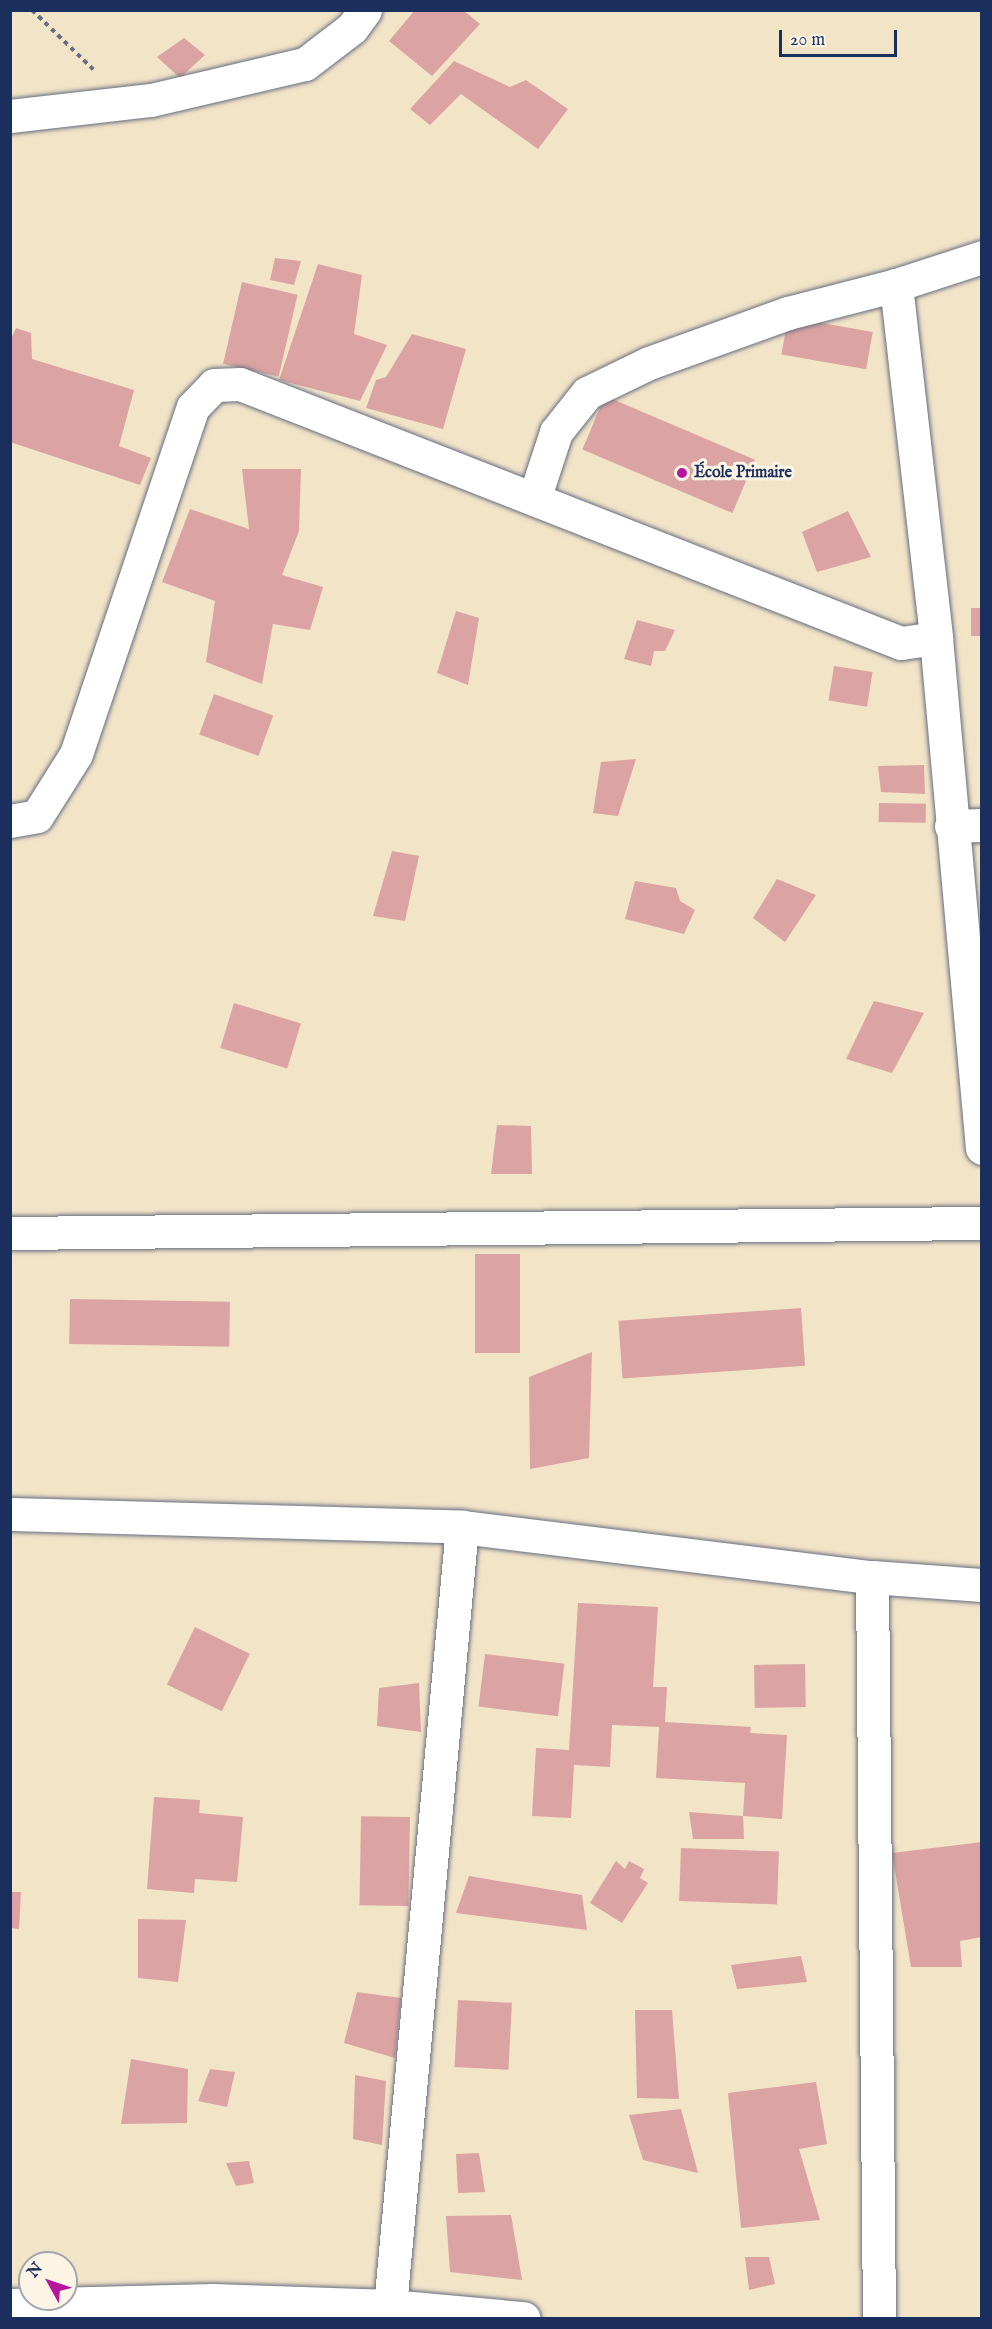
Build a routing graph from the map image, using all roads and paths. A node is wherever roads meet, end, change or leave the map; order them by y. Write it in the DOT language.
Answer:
graph roads {
  1 [pos="32,10"];
  2 [pos="365,10"];
  3 [pos="101,75"];
  4 [pos="10,116"];
  5 [pos="981,257"];
  6 [pos="896,285"];
  7 [pos="534,499"];
  8 [pos="936,638"];
  9 [pos="10,821"];
  10 [pos="966,826"];
  11 [pos="981,1148"];
  12 [pos="981,1223"];
  13 [pos="10,1233"];
  14 [pos="10,1514"];
  15 [pos="462,1527"];
  16 [pos="872,1577"];
  17 [pos="981,1585"];
  18 [pos="10,2305"];
  19 [pos="390,2306"];
  20 [pos="268,2310"];
  21 [pos="523,2319"];
  22 [pos="879,2319"];
  1 -- 3 [label="path"];
  2 -- 4 [label="street"];
  5 -- 6 [label="street"];
  6 -- 7 [label="street"];
  6 -- 8 [label="street"];
  7 -- 8 [label="street"];
  7 -- 9 [label="street"];
  8 -- 10 [label="street"];
  10 -- 11 [label="street"];
  12 -- 13 [label="street"];
  14 -- 15 [label="street"];
  15 -- 16 [label="street"];
  15 -- 19 [label="street"];
  16 -- 17 [label="street"];
  16 -- 22 [label="street"];
  18 -- 20 [label="street"];
  19 -- 20 [label="street"];
  19 -- 21 [label="street"];
}
